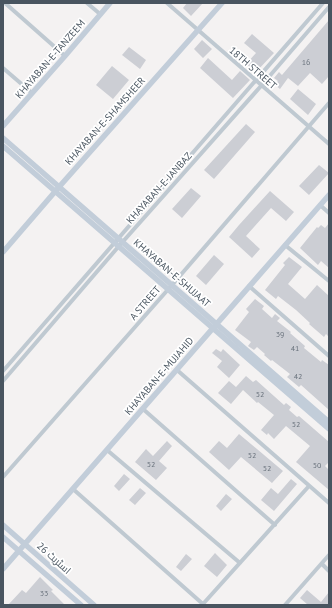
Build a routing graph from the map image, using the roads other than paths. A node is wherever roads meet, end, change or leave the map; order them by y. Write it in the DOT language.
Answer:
graph roads {
  1 [pos="5,3"];
  2 [pos="87,3"];
  3 [pos="110,3"];
  4 [pos="167,3"];
  5 [pos="222,3"];
  6 [pos="323,3"];
  7 [pos="329,7"];
  8 [pos="100,14"];
  9 [pos="198,31"];
  10 [pos="65,56"];
  11 [pos="3,68"];
  12 [pos="256,81"];
  13 [pos="261,86"];
  14 [pos="32,93"];
  15 [pos="329,103"];
  16 [pos="3,126"];
  17 [pos="309,127"];
  18 [pos="3,138"];
  19 [pos="329,144"];
  20 [pos="3,146"];
  21 [pos="58,189"];
  22 [pos="329,195"];
  23 [pos="320,205"];
  24 [pos="329,213"];
  25 [pos="119,242"];
  26 [pos="285,245"];
  27 [pos="3,252"];
  28 [pos="329,281"];
  29 [pos="249,286"];
  30 [pos="170,287"];
  31 [pos="214,326"];
  32 [pos="329,356"];
  33 [pos="177,370"];
  34 [pos="3,371"];
  35 [pos="3,381"];
  36 [pos="143,409"];
  37 [pos="329,422"];
  38 [pos="329,429"];
  39 [pos="107,450"];
  40 [pos="3,476"];
  41 [pos="309,486"];
  42 [pos="73,489"];
  43 [pos="329,504"];
  44 [pos="3,525"];
  45 [pos="275,525"];
  46 [pos="3,537"];
  47 [pos="25,544"];
  48 [pos="19,551"];
  49 [pos="329,555"];
  50 [pos="240,563"];
  51 [pos="322,564"];
  52 [pos="3,569"];
  53 [pos="329,571"];
  54 [pos="204,604"];
  55 [pos="81,605"];
  56 [pos="94,605"];
  57 [pos="286,605"];
  1 -- 10 [label="street"];
  2 -- 8 [label="street"];
  3 -- 8 [label="main road, KHAYABAN-E-TANZEEM"];
  4 -- 9 [label="street, 18TH STREET"];
  5 -- 9 [label="main road, KHAYABAN-E-SHAMSHEER"];
  6 -- 12 [label="street, KHAYABAN-E-JANBAZ"];
  7 -- 13 [label="street, KHAYABAN-E-JANBAZ"];
  8 -- 10 [label="main road, KHAYABAN-E-TANZEEM"];
  9 -- 12 [label="street, 18TH STREET"];
  9 -- 21 [label="main road, KHAYABAN-E-SHAMSHEER"];
  10 -- 14 [label="main road, KHAYABAN-E-TANZEEM"];
  11 -- 14 [label="street"];
  12 -- 13 [label="street, 18TH STREET"];
  12 -- 25 [label="street, KHAYABAN-E-JANBAZ"];
  13 -- 17 [label="street, 18TH STREET"];
  13 -- 25 [label="street, KHAYABAN-E-JANBAZ"];
  14 -- 16 [label="main road, KHAYABAN-E-TANZEEM"];
  15 -- 17 [label="street, A STREET"];
  17 -- 19 [label="street, 18TH STREET"];
  17 -- 30 [label="street, A STREET"];
  18 -- 21 [label="main road, KHAYABAN-E-SHUJAAT"];
  20 -- 21 [label="main road, KHAYABAN-E-SHUJAAT"];
  21 -- 25 [label="main road, KHAYABAN-E-SHUJAAT"];
  21 -- 27 [label="main road, KHAYABAN-E-SHAMSHEER"];
  22 -- 23 [label="main road, KHAYABAN-E-MUJAHID"];
  23 -- 24 [label="street"];
  23 -- 26 [label="main road, KHAYABAN-E-MUJAHID"];
  25 -- 30 [label="main road, KHAYABAN-E-SHUJAAT"];
  25 -- 34 [label="street, KHAYABAN-E-JANBAZ"];
  25 -- 35 [label="street, KHAYABAN-E-JANBAZ"];
  26 -- 28 [label="street"];
  26 -- 29 [label="main road, KHAYABAN-E-MUJAHID"];
  29 -- 31 [label="main road, KHAYABAN-E-MUJAHID"];
  29 -- 32 [label="street"];
  30 -- 31 [label="main road, KHAYABAN-E-SHUJAAT"];
  30 -- 40 [label="street, A STREET"];
  31 -- 33 [label="main road, KHAYABAN-E-MUJAHID"];
  31 -- 37 [label="main road, KHAYABAN-E-SHUJAAT"];
  31 -- 38 [label="main road, KHAYABAN-E-SHUJAAT"];
  33 -- 36 [label="main road, KHAYABAN-E-MUJAHID"];
  33 -- 41 [label="street"];
  36 -- 39 [label="main road, KHAYABAN-E-MUJAHID"];
  36 -- 45 [label="street"];
  39 -- 42 [label="main road, KHAYABAN-E-MUJAHID"];
  39 -- 50 [label="street"];
  41 -- 43 [label="street"];
  41 -- 45 [label="street"];
  42 -- 47 [label="main road, KHAYABAN-E-MUJAHID"];
  42 -- 54 [label="street"];
  44 -- 47 [label="main road, اسٹریٹ 26"];
  45 -- 50 [label="street"];
  46 -- 48 [label="main road, اسٹریٹ 26"];
  47 -- 48 [label="main road, KHAYABAN-E-MUJAHID"];
  47 -- 56 [label="main road, اسٹریٹ 26"];
  48 -- 52 [label="main road, KHAYABAN-E-MUJAHID"];
  48 -- 55 [label="main road, اسٹریٹ 26"];
  49 -- 51 [label="street"];
  50 -- 54 [label="street"];
  51 -- 53 [label="street"];
  51 -- 57 [label="street"];
}
